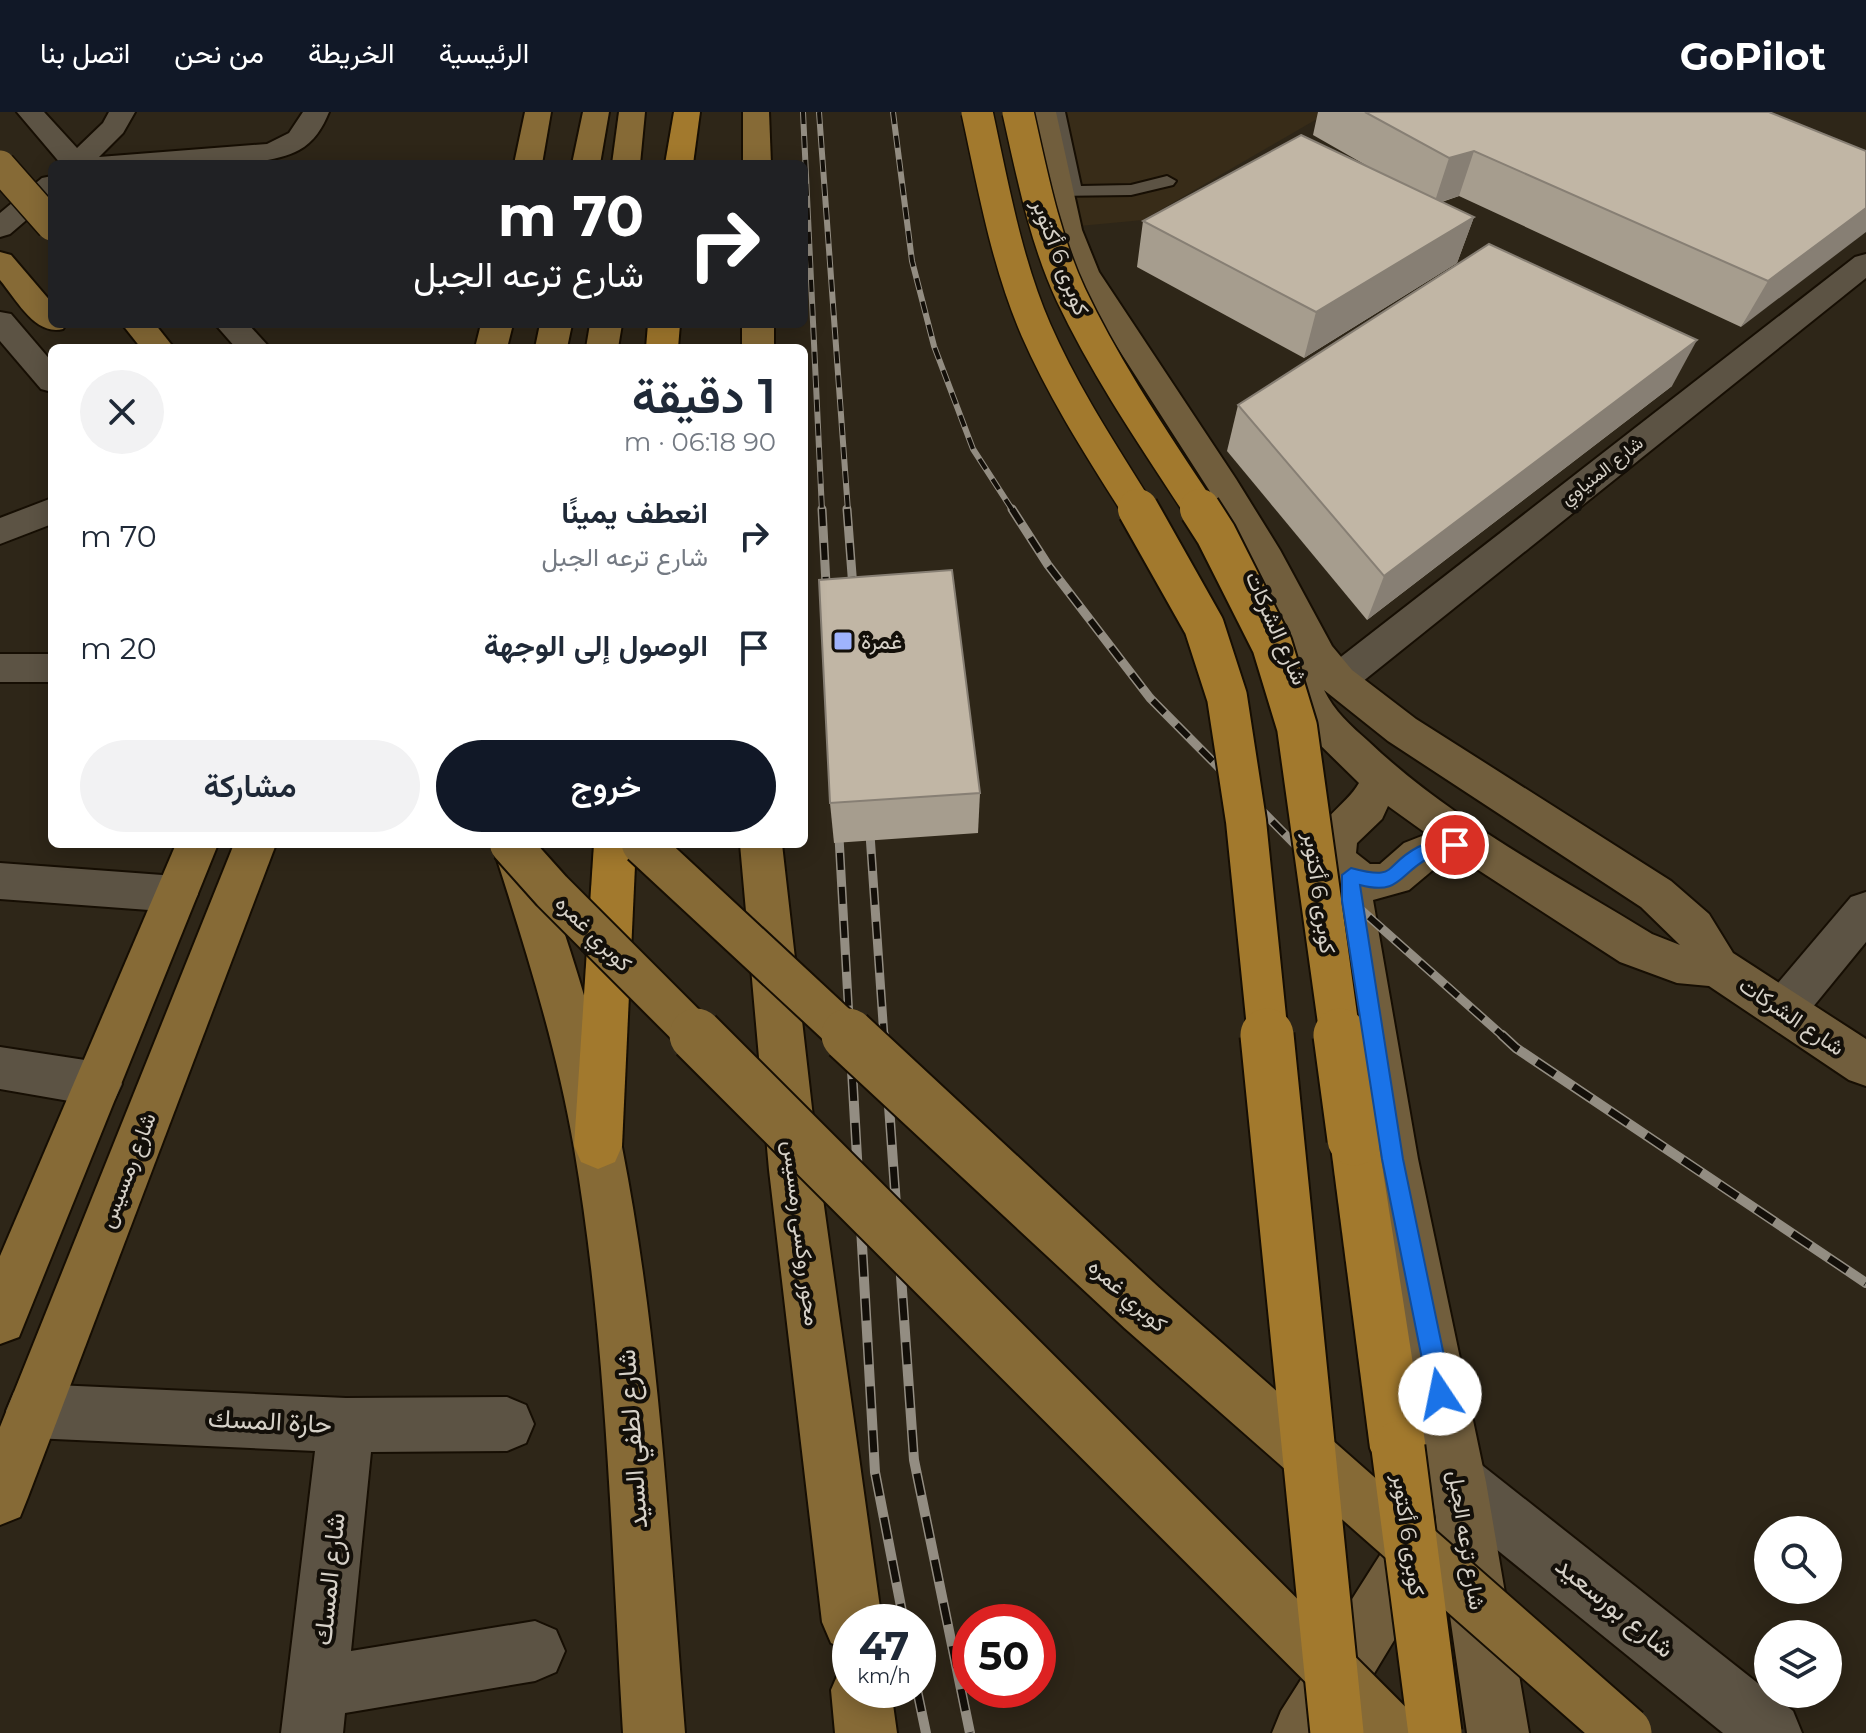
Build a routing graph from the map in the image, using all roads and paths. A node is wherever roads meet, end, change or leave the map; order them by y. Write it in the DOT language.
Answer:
graph roads {
  1 [pos="30,112"];
  2 [pos="122,112"];
  3 [pos="316,112"];
  4 [pos="538,112"];
  5 [pos="596,112"];
  6 [pos="632,112"];
  7 [pos="687,112"];
  8 [pos="756,112"];
  9 [pos="977,112"];
  10 [pos="1018,112"];
  11 [pos="1031,112"];
  12 [pos="1043,112"];
  13 [pos="1057,112"];
  14 [pos="72,160"];
  15 [pos="80,160"];
  16 [pos="160,160"];
  17 [pos="529,160"];
  18 [pos="587,160"];
  19 [pos="626,160"];
  20 [pos="680,160"];
  21 [pos="757,160"];
  22 [pos="0,166"];
  23 [pos="1167,181"];
  24 [pos="1066,192"];
  25 [pos="42,193"];
  26 [pos="48,212"];
  27 [pos="0,228"];
  28 [pos="0,261"];
  29 [pos="1857,281"];
  30 [pos="48,317"];
  31 [pos="0,321"];
  32 [pos="57,328"];
  33 [pos="141,328"];
  34 [pos="235,328"];
  35 [pos="71,344"];
  36 [pos="155,344"];
  37 [pos="250,344"];
  38 [pos="48,377"];
  39 [pos="48,512"];
  40 [pos="0,532"];
  41 [pos="1251,549"];
  42 [pos="0,668"];
  43 [pos="48,668"];
  44 [pos="1338,680"];
  45 [pos="1382,780"];
  46 [pos="1473,844"];
  47 [pos="195,848"];
  48 [pos="253,848"];
  49 [pos="512,848"];
  50 [pos="514,848"];
  51 [pos="615,848"];
  52 [pos="646,848"];
  53 [pos="761,848"];
  54 [pos="1351,875"];
  55 [pos="0,881"];
  56 [pos="176,894"];
  57 [pos="1866,910"];
  58 [pos="1717,967"];
  59 [pos="1783,1010"];
  60 [pos="1866,1065"];
  61 [pos="0,1068"];
  62 [pos="98,1084"];
  63 [pos="598,1146"];
  64 [pos="0,1318"];
  65 [pos="33,1411"];
  66 [pos="507,1424"];
  67 [pos="346,1425"];
  68 [pos="1458,1482"];
  69 [pos="0,1497"];
  70 [pos="850,1604"];
  71 [pos="535,1651"];
  72 [pos="863,1708"];
  73 [pos="314,1710"];
  74 [pos="654,1733"];
  75 [pos="866,1733"];
  76 [pos="1303,1733"];
  77 [pos="1337,1733"];
  78 [pos="1394,1733"];
  79 [pos="1435,1733"];
  80 [pos="1498,1733"];
  81 [pos="1625,1733"];
  82 [pos="1771,1733"];
  1 -- 14 [label="street"];
  2 -- 15 [label="street"];
  3 -- 16 [label="street"];
  4 -- 17 [label="main road"];
  5 -- 18 [label="main road"];
  6 -- 19 [label="main road"];
  7 -- 20 [label="highway"];
  8 -- 21 [label="main road"];
  9 -- 77 [label="highway, كوبرى 6 أكتوبر, bridge"];
  10 -- 79 [label="highway, كوبرى 6 أكتوبر, bridge"];
  11 -- 41 [label="main road, شارع الشركات"];
  12 -- 24 [label="main road, شارع الشركات"];
  13 -- 24 [label="lane"];
  22 -- 25 [label="main road, bridge"];
  23 -- 24 [label="lane"];
  24 -- 41 [label="main road, شارع الشركات"];
  25 -- 26 [label="main road, bridge"];
  25 -- 27 [label="street"];
  28 -- 30 [label="main road"];
  29 -- 44 [label="street, شارع المنياوي"];
  31 -- 38 [label="street"];
  32 -- 35 [label="main road"];
  33 -- 36 [label="main road"];
  34 -- 37 [label="street"];
  39 -- 40 [label="street"];
  41 -- 44 [label="main road, شارع الشركات"];
  41 -- 45 [label="main road, شارع الشركات"];
  42 -- 43 [label="street"];
  44 -- 58 [label="main road, شارع الشركات"];
  45 -- 46 [label="main road, شارع الشركات"];
  45 -- 54 [label="main road, شارع ترعه الجبل"];
  46 -- 54 [label="main road"];
  46 -- 58 [label="main road, شارع الشركات"];
  47 -- 56 [label="main road"];
  48 -- 65 [label="main road, شارع رمسيس"];
  49 -- 63 [label="main road"];
  50 -- 78 [label="main road, كوبري غمره, bridge"];
  51 -- 63 [label="highway"];
  52 -- 81 [label="main road, كوبري غمره, bridge"];
  53 -- 70 [label="main road, محور روكسى رمسيس"];
  54 -- 68 [label="main road, شارع ترعه الجبل"];
  55 -- 56 [label="street"];
  56 -- 62 [label="main road"];
  57 -- 59 [label="street"];
  58 -- 59 [label="main road, شارع الشركات"];
  59 -- 60 [label="main road, شارع الشركات"];
  61 -- 62 [label="street"];
  62 -- 64 [label="main road"];
  63 -- 74 [label="main road, شارع لطفي السيد"];
  65 -- 67 [label="street, حارة المسك"];
  65 -- 69 [label="main road, شارع رمسيس"];
  66 -- 67 [label="street, حارة المسك"];
  67 -- 73 [label="street, شارع المسك"];
  68 -- 76 [label="main road"];
  68 -- 80 [label="main road, شارع ترعه الجبل"];
  68 -- 82 [label="street, شارع بورسعيد"];
  71 -- 73 [label="street"];
  72 -- 75 [label="main road"];
}
